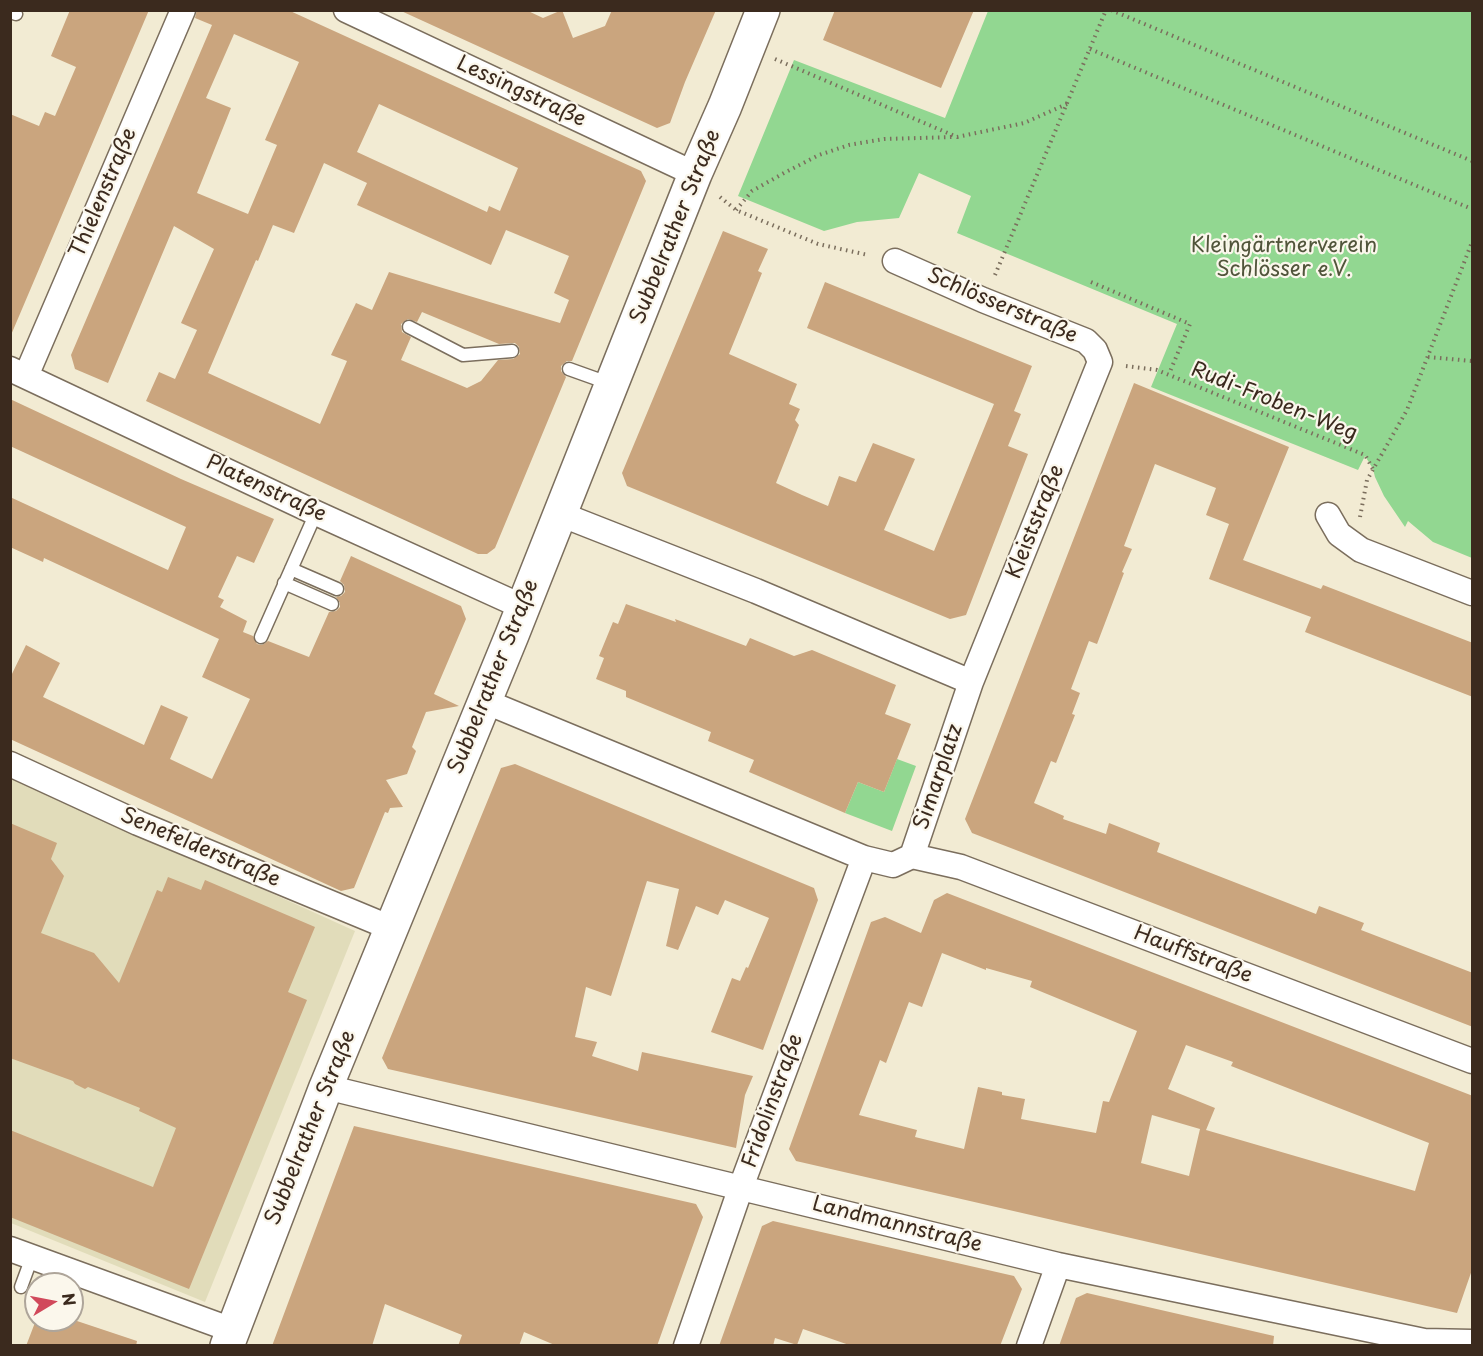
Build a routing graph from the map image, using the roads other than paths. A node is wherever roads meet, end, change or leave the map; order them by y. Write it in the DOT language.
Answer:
graph roads {
  1 [pos="183,10"];
  2 [pos="346,10"];
  3 [pos="764,10"];
  4 [pos="695,174"];
  5 [pos="895,261"];
  6 [pos="409,327"];
  7 [pos="512,351"];
  8 [pos="1100,362"];
  9 [pos="569,369"];
  10 [pos="18,372"];
  11 [pos="612,384"];
  12 [pos="316,513"];
  13 [pos="560,514"];
  14 [pos="1328,515"];
  15 [pos="291,569"];
  16 [pos="284,583"];
  17 [pos="337,589"];
  18 [pos="1473,592"];
  19 [pos="332,604"];
  20 [pos="523,607"];
  21 [pos="261,637"];
  22 [pos="971,682"];
  23 [pos="484,702"];
  24 [pos="10,764"];
  25 [pos="912,856"];
  26 [pos="864,858"];
  27 [pos="391,928"];
  28 [pos="1473,1061"];
  29 [pos="326,1087"];
  30 [pos="741,1187"];
  31 [pos="21,1253"];
  32 [pos="1058,1265"];
  33 [pos="21,1287"];
  34 [pos="230,1338"];
  35 [pos="1473,1342"];
  36 [pos="686,1346"];
  37 [pos="1029,1346"];
  1 -- 10 [label="street, Thielenstraße"];
  2 -- 4 [label="street, Lessingstraße"];
  3 -- 4 [label="main road, Subbelrather Straße"];
  4 -- 11 [label="main road, Subbelrather Straße"];
  5 -- 8 [label="street, Schlösserstraße"];
  6 -- 7 [label="lane"];
  8 -- 22 [label="street, Kleiststraße"];
  9 -- 11 [label="lane"];
  10 -- 12 [label="street, Platenstraße"];
  11 -- 13 [label="main road, Subbelrather Straße"];
  12 -- 15 [label="lane"];
  12 -- 20 [label="street, Platenstraße"];
  13 -- 20 [label="main road, Subbelrather Straße"];
  13 -- 22 [label="street"];
  14 -- 18 [label="street"];
  15 -- 16 [label="lane"];
  15 -- 17 [label="lane"];
  16 -- 19 [label="lane"];
  16 -- 21 [label="lane"];
  20 -- 23 [label="main road, Subbelrather Straße"];
  22 -- 25 [label="street, Simarplatz"];
  23 -- 26 [label="street, Simarplatz"];
  23 -- 27 [label="main road, Subbelrather Straße"];
  24 -- 27 [label="street, Senefelderstraße"];
  25 -- 26 [label="street, Simarplatz"];
  25 -- 28 [label="street, Hauffstraße"];
  26 -- 30 [label="street, Fridolinstraße"];
  27 -- 29 [label="main road, Subbelrather Straße"];
  29 -- 30 [label="street, Landmannstraße"];
  29 -- 34 [label="main road, Subbelrather Straße"];
  30 -- 32 [label="street, Landmannstraße"];
  30 -- 36 [label="street, Fridolinstraße"];
  31 -- 33 [label="lane"];
  31 -- 34 [label="street"];
  32 -- 35 [label="street, Landmannstraße"];
  32 -- 37 [label="street"];
}
